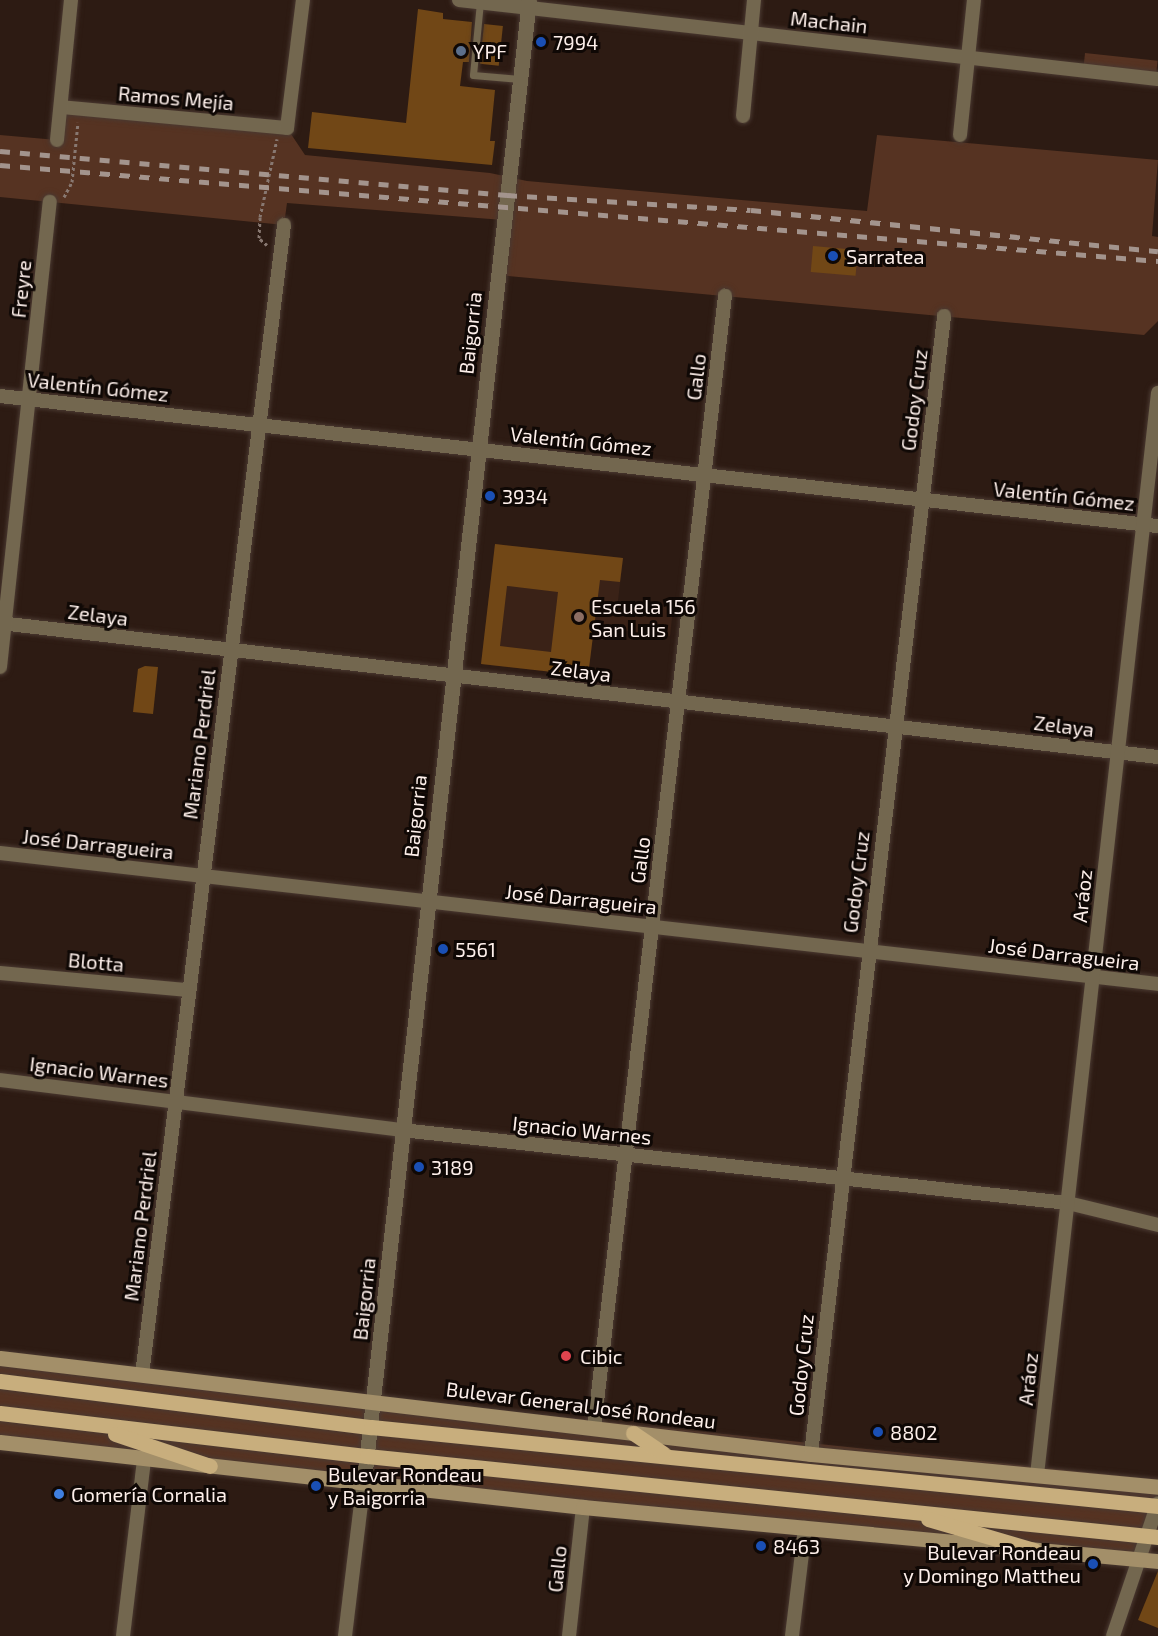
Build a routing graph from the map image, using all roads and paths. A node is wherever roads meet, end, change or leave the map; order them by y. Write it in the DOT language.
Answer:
graph roads {
  1 [pos="71,0"];
  2 [pos="303,0"];
  3 [pos="459,0"];
  4 [pos="754,0"];
  5 [pos="974,0"];
  6 [pos="480,2"];
  7 [pos="528,4"];
  8 [pos="751,33"];
  9 [pos="968,58"];
  10 [pos="520,79"];
  11 [pos="1158,79"];
  12 [pos="61,107"];
  13 [pos="80,109"];
  14 [pos="743,116"];
  15 [pos="287,128"];
  16 [pos="960,135"];
  17 [pos="57,141"];
  18 [pos="49,208"];
  19 [pos="284,225"];
  20 [pos="281,247"];
  21 [pos="725,296"];
  22 [pos="944,316"];
  23 [pos="1158,393"];
  24 [pos="0,396"];
  25 [pos="29,399"];
  26 [pos="259,425"];
  27 [pos="478,449"];
  28 [pos="704,475"];
  29 [pos="922,499"];
  30 [pos="1143,524"];
  31 [pos="1158,526"];
  32 [pos="2,623"];
  33 [pos="230,650"];
  34 [pos="0,666"];
  35 [pos="451,675"];
  36 [pos="678,702"];
  37 [pos="895,726"];
  38 [pos="1118,752"];
  39 [pos="1158,757"];
  40 [pos="0,853"];
  41 [pos="202,876"];
  42 [pos="426,901"];
  43 [pos="652,927"];
  44 [pos="868,951"];
  45 [pos="0,973"];
  46 [pos="1093,977"];
  47 [pos="1158,984"];
  48 [pos="188,990"];
  49 [pos="0,1080"];
  50 [pos="174,1101"];
  51 [pos="402,1130"];
  52 [pos="626,1155"];
  53 [pos="841,1178"];
  54 [pos="1068,1203"];
  55 [pos="1158,1225"];
  56 [pos="0,1358"];
  57 [pos="142,1375"];
  58 [pos="0,1381"];
  59 [pos="375,1402"];
  60 [pos="0,1413"];
  61 [pos="87,1425"];
  62 [pos="371,1427"];
  63 [pos="594,1428"];
  64 [pos="633,1433"];
  65 [pos="0,1442"];
  66 [pos="811,1454"];
  67 [pos="667,1455"];
  68 [pos="367,1456"];
  69 [pos="144,1459"];
  70 [pos="210,1466"];
  71 [pos="1037,1475"];
  72 [pos="364,1480"];
  73 [pos="1158,1487"];
  74 [pos="1158,1505"];
  75 [pos="584,1507"];
  76 [pos="887,1508"];
  77 [pos="805,1528"];
  78 [pos="1152,1536"];
  79 [pos="1034,1550"];
  80 [pos="1138,1559"];
  81 [pos="1158,1561"];
  82 [pos="123,1636"];
  83 [pos="345,1636"];
  84 [pos="569,1636"];
  85 [pos="792,1636"];
  86 [pos="1113,1636"];
  1 -- 12 [label="street"];
  2 -- 15 [label="street"];
  3 -- 6 [label="street, Machain"];
  4 -- 8 [label="street"];
  5 -- 9 [label="street"];
  6 -- 7 [label="street, Machain"];
  6 -- 10 [label="lane"];
  7 -- 8 [label="street, Machain"];
  7 -- 10 [label="street, Baigorria"];
  8 -- 9 [label="street, Machain"];
  8 -- 14 [label="street"];
  9 -- 11 [label="street, Machain"];
  9 -- 16 [label="street"];
  10 -- 27 [label="street, Baigorria"];
  12 -- 13 [label="street, Ramos Mejía"];
  12 -- 17 [label="street"];
  13 -- 15 [label="street, Ramos Mejía"];
  13 -- 18 [label="path"];
  15 -- 20 [label="path"];
  18 -- 25 [label="street, Freyre"];
  19 -- 20 [label="street, Mariano Perdriel"];
  20 -- 26 [label="street, Mariano Perdriel"];
  21 -- 28 [label="street, Gallo"];
  22 -- 29 [label="street, Godoy Cruz"];
  23 -- 30 [label="street, Aráoz"];
  24 -- 25 [label="street, Valentín Gómez"];
  25 -- 26 [label="street, Valentín Gómez"];
  25 -- 32 [label="street, Freyre"];
  26 -- 27 [label="street, Valentín Gómez"];
  26 -- 33 [label="street, Mariano Perdriel"];
  27 -- 28 [label="street, Valentín Gómez"];
  27 -- 35 [label="street, Baigorria"];
  28 -- 29 [label="street, Valentín Gómez"];
  28 -- 36 [label="street, Gallo"];
  29 -- 30 [label="street, Valentín Gómez"];
  29 -- 37 [label="street, Godoy Cruz"];
  30 -- 31 [label="street, Valentín Gómez"];
  30 -- 38 [label="street, Aráoz"];
  32 -- 33 [label="street, Zelaya"];
  32 -- 34 [label="street, Freyre"];
  33 -- 35 [label="street, Zelaya"];
  33 -- 41 [label="street, Mariano Perdriel"];
  35 -- 36 [label="street, Zelaya"];
  35 -- 42 [label="street, Baigorria"];
  36 -- 37 [label="street, Zelaya"];
  36 -- 43 [label="street, Gallo"];
  37 -- 38 [label="street, Zelaya"];
  37 -- 44 [label="street, Godoy Cruz"];
  38 -- 39 [label="street, Zelaya"];
  38 -- 46 [label="street, Aráoz"];
  40 -- 41 [label="street, José Darragueira"];
  41 -- 42 [label="street, José Darragueira"];
  41 -- 48 [label="street, Mariano Perdriel"];
  42 -- 43 [label="street, José Darragueira"];
  42 -- 51 [label="street, Baigorria"];
  43 -- 44 [label="street, José Darragueira"];
  43 -- 52 [label="street, Gallo"];
  44 -- 46 [label="street, José Darragueira"];
  44 -- 53 [label="street, Godoy Cruz"];
  45 -- 48 [label="street, Blotta"];
  46 -- 47 [label="street, José Darragueira"];
  46 -- 54 [label="street, Aráoz"];
  48 -- 50 [label="street, Mariano Perdriel"];
  49 -- 50 [label="street, Ignacio Warnes"];
  50 -- 51 [label="street, Ignacio Warnes"];
  50 -- 57 [label="street, Mariano Perdriel"];
  51 -- 52 [label="street, Ignacio Warnes"];
  51 -- 59 [label="street, Baigorria"];
  52 -- 53 [label="street, Ignacio Warnes"];
  52 -- 63 [label="street, Gallo"];
  53 -- 54 [label="street, Ignacio Warnes"];
  53 -- 66 [label="street, Godoy Cruz"];
  54 -- 55 [label="street, Ignacio Warnes"];
  54 -- 71 [label="street, Aráoz"];
  56 -- 57 [label="main road, Bulevar General José Rondeau"];
  57 -- 59 [label="main road, Bulevar General José Rondeau"];
  58 -- 62 [label="main road, Bulevar General José Rondeau"];
  59 -- 62 [label="street, Baigorria"];
  59 -- 63 [label="main road, Bulevar General José Rondeau"];
  60 -- 61 [label="main road"];
  61 -- 68 [label="main road"];
  61 -- 70 [label="main road"];
  62 -- 67 [label="main road, Bulevar General José Rondeau"];
  62 -- 68 [label="street, Baigorria"];
  63 -- 64 [label="main road, Bulevar General José Rondeau"];
  64 -- 66 [label="main road, Bulevar General José Rondeau"];
  64 -- 67 [label="main road"];
  65 -- 69 [label="main road"];
  66 -- 71 [label="main road, Bulevar General José Rondeau"];
  67 -- 74 [label="main road, Bulevar General José Rondeau"];
  68 -- 72 [label="street, Baigorria"];
  68 -- 76 [label="main road"];
  69 -- 70 [label="main road"];
  69 -- 82 [label="street"];
  70 -- 72 [label="main road"];
  71 -- 73 [label="main road, Bulevar General José Rondeau"];
  72 -- 75 [label="main road"];
  72 -- 83 [label="street, Baigorria"];
  74 -- 78 [label="street"];
  75 -- 77 [label="main road"];
  75 -- 84 [label="street, Gallo"];
  76 -- 78 [label="main road"];
  76 -- 79 [label="main road"];
  77 -- 79 [label="main road"];
  77 -- 85 [label="street"];
  78 -- 80 [label="street"];
  79 -- 80 [label="main road"];
  80 -- 81 [label="main road"];
  80 -- 86 [label="street"];
}
